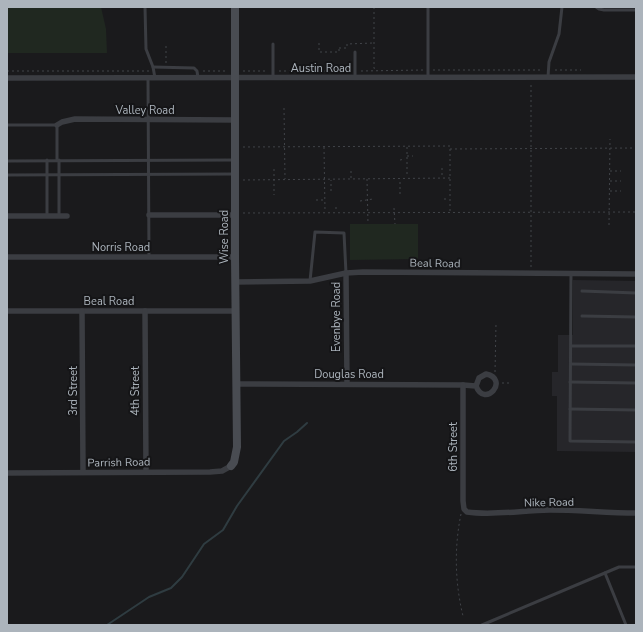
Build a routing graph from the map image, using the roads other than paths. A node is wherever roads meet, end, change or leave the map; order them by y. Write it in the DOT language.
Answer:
graph roads {
  1 [pos="145,7"];
  2 [pos="235,7"];
  3 [pos="428,7"];
  4 [pos="562,7"];
  5 [pos="596,7"];
  6 [pos="636,10"];
  7 [pos="273,44"];
  8 [pos="355,52"];
  9 [pos="154,69"];
  10 [pos="235,74"];
  11 [pos="548,77"];
  12 [pos="636,77"];
  13 [pos="7,78"];
  14 [pos="155,78"];
  15 [pos="198,78"];
  16 [pos="273,78"];
  17 [pos="355,78"];
  18 [pos="428,78"];
  19 [pos="148,79"];
  20 [pos="148,120"];
  21 [pos="235,120"];
  22 [pos="7,125"];
  23 [pos="57,125"];
  24 [pos="7,160"];
  25 [pos="47,160"];
  26 [pos="58,160"];
  27 [pos="148,160"];
  28 [pos="235,160"];
  29 [pos="149,174"];
  30 [pos="7,175"];
  31 [pos="47,175"];
  32 [pos="59,175"];
  33 [pos="235,177"];
  34 [pos="235,214"];
  35 [pos="149,215"];
  36 [pos="7,216"];
  37 [pos="47,216"];
  38 [pos="59,216"];
  39 [pos="67,216"];
  40 [pos="7,257"];
  41 [pos="149,257"];
  42 [pos="234,257"];
  43 [pos="346,273"];
  44 [pos="571,274"];
  45 [pos="636,274"];
  46 [pos="310,281"];
  47 [pos="235,282"];
  48 [pos="582,292"];
  49 [pos="636,293"];
  50 [pos="7,311"];
  51 [pos="82,311"];
  52 [pos="145,311"];
  53 [pos="235,311"];
  54 [pos="582,316"];
  55 [pos="636,317"];
  56 [pos="571,346"];
  57 [pos="636,346"];
  58 [pos="571,364"];
  59 [pos="636,365"];
  60 [pos="570,382"];
  61 [pos="636,383"];
  62 [pos="236,384"];
  63 [pos="347,384"];
  64 [pos="463,385"];
  65 [pos="476,386"];
  66 [pos="570,410"];
  67 [pos="636,410"];
  68 [pos="636,442"];
  69 [pos="231,466"];
  70 [pos="146,471"];
  71 [pos="83,472"];
  72 [pos="7,473"];
  73 [pos="464,507"];
  74 [pos="636,513"];
  75 [pos="636,567"];
  76 [pos="605,573"];
  77 [pos="482,625"];
  78 [pos="626,625"];
  1 -- 9 [label="lane"];
  2 -- 10 [label="street, Wise Road"];
  3 -- 18 [label="lane"];
  4 -- 11 [label="lane"];
  5 -- 6 [label="lane"];
  7 -- 16 [label="lane"];
  8 -- 17 [label="lane"];
  9 -- 14 [label="lane"];
  9 -- 15 [label="lane"];
  10 -- 15 [label="street, Austin Road"];
  10 -- 16 [label="street, Austin Road"];
  10 -- 21 [label="street, Wise Road"];
  11 -- 12 [label="street, Austin Road"];
  11 -- 18 [label="street, Austin Road"];
  13 -- 19 [label="street, Austin Road"];
  14 -- 15 [label="street, Austin Road"];
  14 -- 19 [label="street, Austin Road"];
  16 -- 17 [label="street, Austin Road"];
  17 -- 18 [label="street, Austin Road"];
  19 -- 20 [label="lane"];
  20 -- 21 [label="street, Valley Road"];
  20 -- 23 [label="street, Valley Road"];
  20 -- 27 [label="lane"];
  21 -- 28 [label="street, Wise Road"];
  22 -- 23 [label="lane"];
  23 -- 26 [label="lane"];
  24 -- 25 [label="lane"];
  25 -- 26 [label="lane"];
  25 -- 31 [label="lane"];
  26 -- 27 [label="lane"];
  26 -- 32 [label="lane"];
  27 -- 28 [label="lane"];
  27 -- 29 [label="lane"];
  28 -- 33 [label="street, Wise Road"];
  29 -- 32 [label="lane"];
  29 -- 33 [label="lane"];
  29 -- 35 [label="lane"];
  30 -- 31 [label="lane"];
  31 -- 32 [label="lane"];
  31 -- 37 [label="lane"];
  32 -- 38 [label="lane"];
  33 -- 34 [label="street, Wise Road"];
  34 -- 35 [label="street"];
  34 -- 42 [label="street, Wise Road"];
  35 -- 41 [label="lane"];
  36 -- 37 [label="street"];
  37 -- 38 [label="street"];
  38 -- 39 [label="street"];
  40 -- 41 [label="street, Norris Road"];
  41 -- 42 [label="street, Norris Road"];
  42 -- 47 [label="street, Wise Road"];
  43 -- 44 [label="street, Beal Road"];
  43 -- 46 [label="street, Beal Road"];
  43 -- 46 [label="lane"];
  43 -- 63 [label="street, Evenbye Road"];
  44 -- 45 [label="street, Beal Road"];
  44 -- 56 [label="lane"];
  46 -- 47 [label="street, Beal Road"];
  47 -- 53 [label="street, Wise Road"];
  48 -- 49 [label="lane"];
  50 -- 51 [label="street, Beal Road"];
  51 -- 52 [label="street, Beal Road"];
  51 -- 71 [label="street, 3rd Street"];
  52 -- 53 [label="street, Beal Road"];
  52 -- 70 [label="street, 4th Street"];
  53 -- 62 [label="street, Wise Road"];
  54 -- 55 [label="lane"];
  56 -- 57 [label="lane"];
  56 -- 58 [label="lane"];
  58 -- 59 [label="lane"];
  58 -- 60 [label="lane"];
  60 -- 61 [label="lane"];
  60 -- 66 [label="lane"];
  62 -- 63 [label="street, Douglas Road"];
  62 -- 69 [label="street, Wise Road"];
  63 -- 64 [label="street, Douglas Road"];
  64 -- 65 [label="street, Douglas Road"];
  64 -- 73 [label="street, 6th Street"];
  66 -- 67 [label="lane"];
  66 -- 68 [label="lane"];
  69 -- 70 [label="street, Parrish Road"];
  70 -- 71 [label="street, Parrish Road"];
  71 -- 72 [label="street, Parrish Road"];
  73 -- 74 [label="street, Nike Road"];
  75 -- 76 [label="lane"];
  76 -- 77 [label="lane"];
  76 -- 78 [label="lane"];
}
